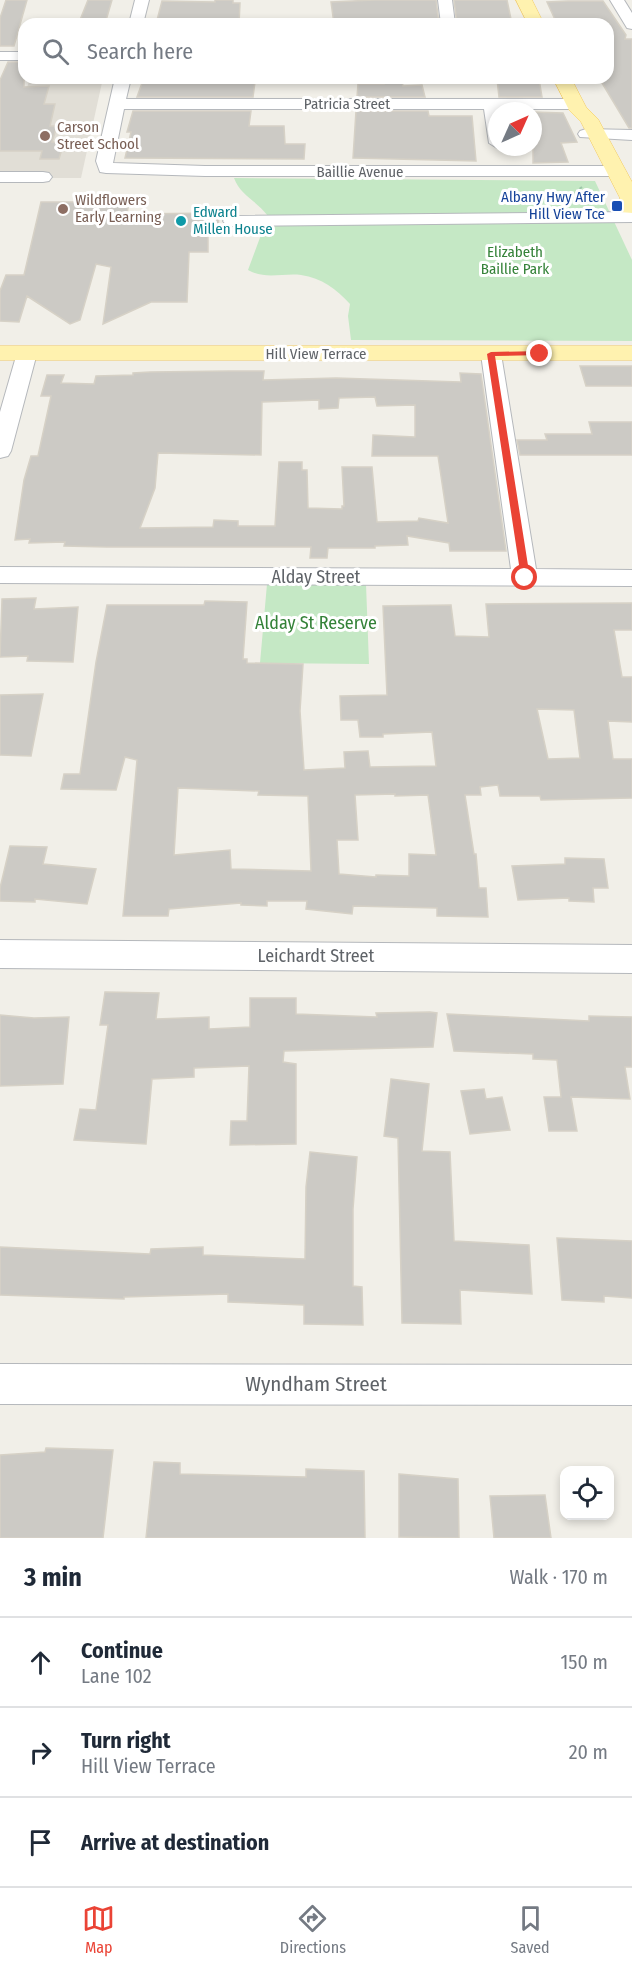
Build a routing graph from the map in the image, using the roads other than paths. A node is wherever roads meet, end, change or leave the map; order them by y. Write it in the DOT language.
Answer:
graph roads {
  1 [pos="142,0"];
  2 [pos="445,0"];
  3 [pos="524,0"];
  4 [pos="617,0"];
  5 [pos="138,18"];
  6 [pos="447,18"];
  7 [pos="533,18"];
  8 [pos="632,25"];
  9 [pos="0,56"];
  10 [pos="18,56"];
  11 [pos="122,84"];
  12 [pos="565,84"];
  13 [pos="461,87"];
  14 [pos="119,104"];
  15 [pos="465,104"];
  16 [pos="488,104"];
  17 [pos="542,106"];
  18 [pos="577,107"];
  19 [pos="593,137"];
  20 [pos="632,137"];
  21 [pos="499,156"];
  22 [pos="610,171"];
  23 [pos="501,172"];
  24 [pos="0,177"];
  25 [pos="43,177"];
  26 [pos="631,213"];
  27 [pos="232,222"];
  28 [pos="632,353"];
  29 [pos="0,354"];
  30 [pos="27,354"];
  31 [pos="491,354"];
  32 [pos="0,451"];
  33 [pos="0,575"];
  34 [pos="525,578"];
  35 [pos="632,578"];
  36 [pos="0,954"];
  37 [pos="632,959"];
  38 [pos="0,1384"];
  39 [pos="632,1385"];
  1 -- 5 [label="street"];
  2 -- 6 [label="street"];
  3 -- 7 [label="main road"];
  4 -- 8 [label="street"];
  9 -- 10 [label="street"];
  11 -- 14 [label="street"];
  12 -- 18 [label="main road"];
  13 -- 15 [label="street"];
  14 -- 15 [label="street, Patricia Street"];
  14 -- 23 [label="street, Baillie Avenue"];
  15 -- 16 [label="street, Patricia Street"];
  17 -- 18 [label="street, Patricia Street"];
  18 -- 19 [label="main road"];
  19 -- 20 [label="street"];
  19 -- 22 [label="main road"];
  21 -- 23 [label="street"];
  22 -- 23 [label="street, Baillie Avenue"];
  22 -- 26 [label="main road"];
  24 -- 25 [label="street"];
  26 -- 27 [label="street"];
  28 -- 31 [label="main road, Hill View Terrace"];
  29 -- 30 [label="main road, Hill View Terrace"];
  30 -- 31 [label="main road, Hill View Terrace"];
  30 -- 32 [label="street"];
  31 -- 34 [label="street"];
  33 -- 34 [label="street, Alday Street"];
  34 -- 35 [label="street, Alday Street"];
  36 -- 37 [label="street, Leichardt Street"];
  38 -- 39 [label="street, Wyndham Street"];
}
